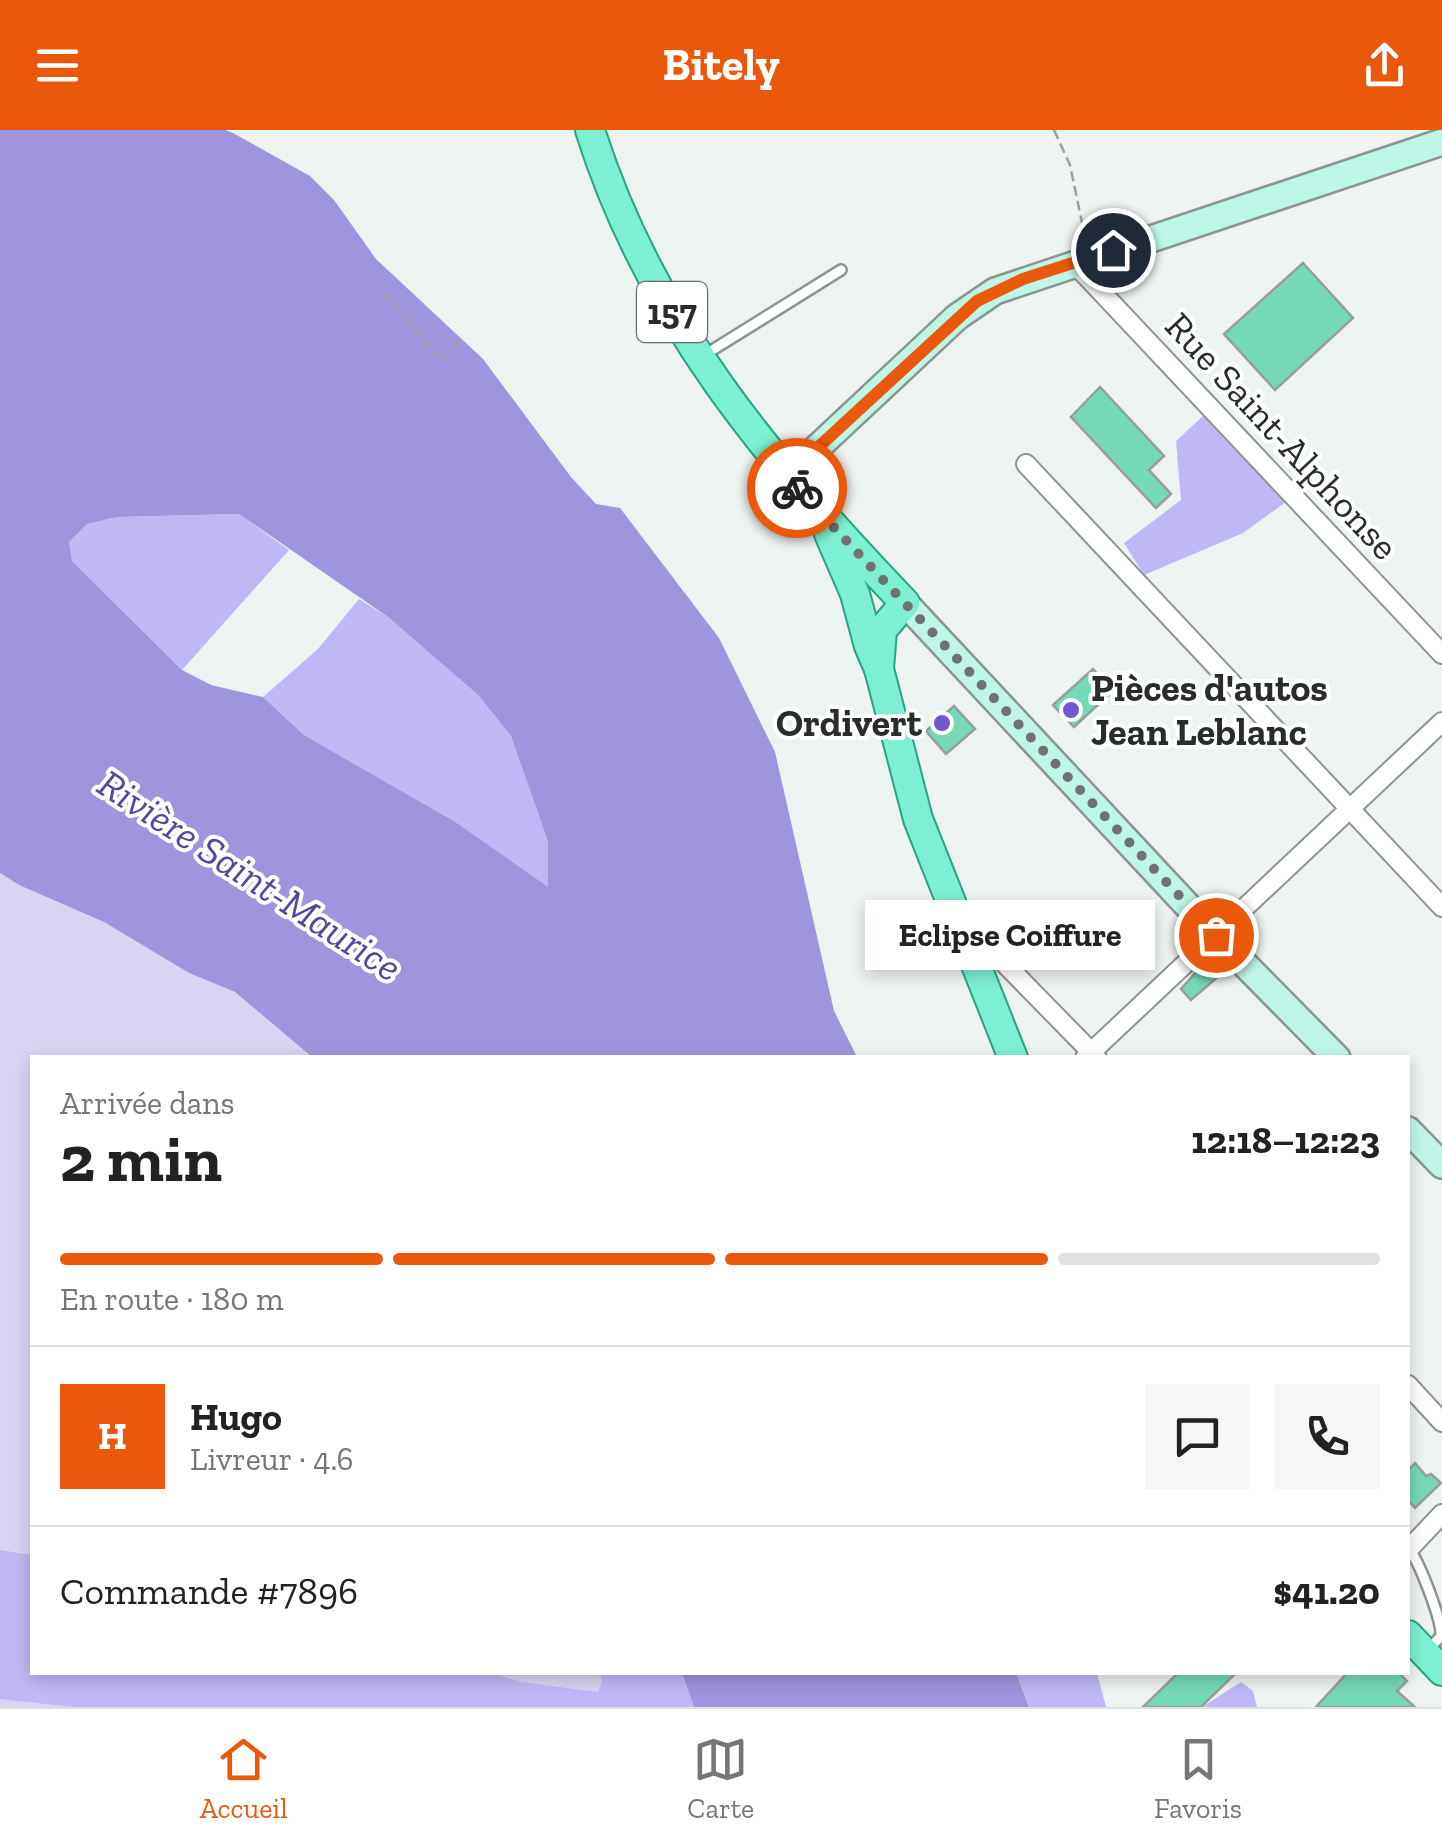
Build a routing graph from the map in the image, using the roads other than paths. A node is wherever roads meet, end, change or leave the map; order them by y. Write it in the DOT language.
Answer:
graph roads {
  1 [pos="590,130"];
  2 [pos="1442,142"];
  3 [pos="1082,261"];
  4 [pos="842,270"];
  5 [pos="699,358"];
  6 [pos="1026,464"];
  7 [pos="787,476"];
  8 [pos="820,514"];
  9 [pos="905,604"];
  10 [pos="1442,654"];
  11 [pos="879,669"];
  12 [pos="1442,722"];
  13 [pos="1349,808"];
  14 [pos="1442,907"];
  15 [pos="952,910"];
  16 [pos="1216,935"];
  17 [pos="1011,1055"];
  18 [pos="1090,1055"];
  19 [pos="1092,1055"];
  20 [pos="1334,1055"];
  21 [pos="1410,1132"];
  22 [pos="1442,1165"];
  23 [pos="1410,1387"];
  24 [pos="1442,1422"];
  25 [pos="1442,1514"];
  26 [pos="1410,1547"];
  27 [pos="1410,1551"];
  28 [pos="1425,1653"];
  1 -- 5 [label="main road, 157"];
  2 -- 3 [label="street"];
  3 -- 7 [label="street"];
  3 -- 10 [label="street, Rue Saint-Alphonse"];
  4 -- 5 [label="lane"];
  5 -- 7 [label="main road, 157"];
  6 -- 13 [label="street"];
  7 -- 8 [label="main road, 157"];
  8 -- 9 [label="main road, 157"];
  8 -- 11 [label="main road, 157"];
  9 -- 11 [label="main road, 157"];
  9 -- 16 [label="street"];
  11 -- 15 [label="main road, 157"];
  12 -- 13 [label="street"];
  13 -- 14 [label="street"];
  13 -- 16 [label="street"];
  15 -- 17 [label="main road, 157"];
  15 -- 18 [label="street"];
  16 -- 19 [label="street"];
  16 -- 20 [label="street"];
  21 -- 22 [label="street"];
  23 -- 24 [label="street"];
  25 -- 26 [label="street"];
  27 -- 28 [label="lane"];
}
